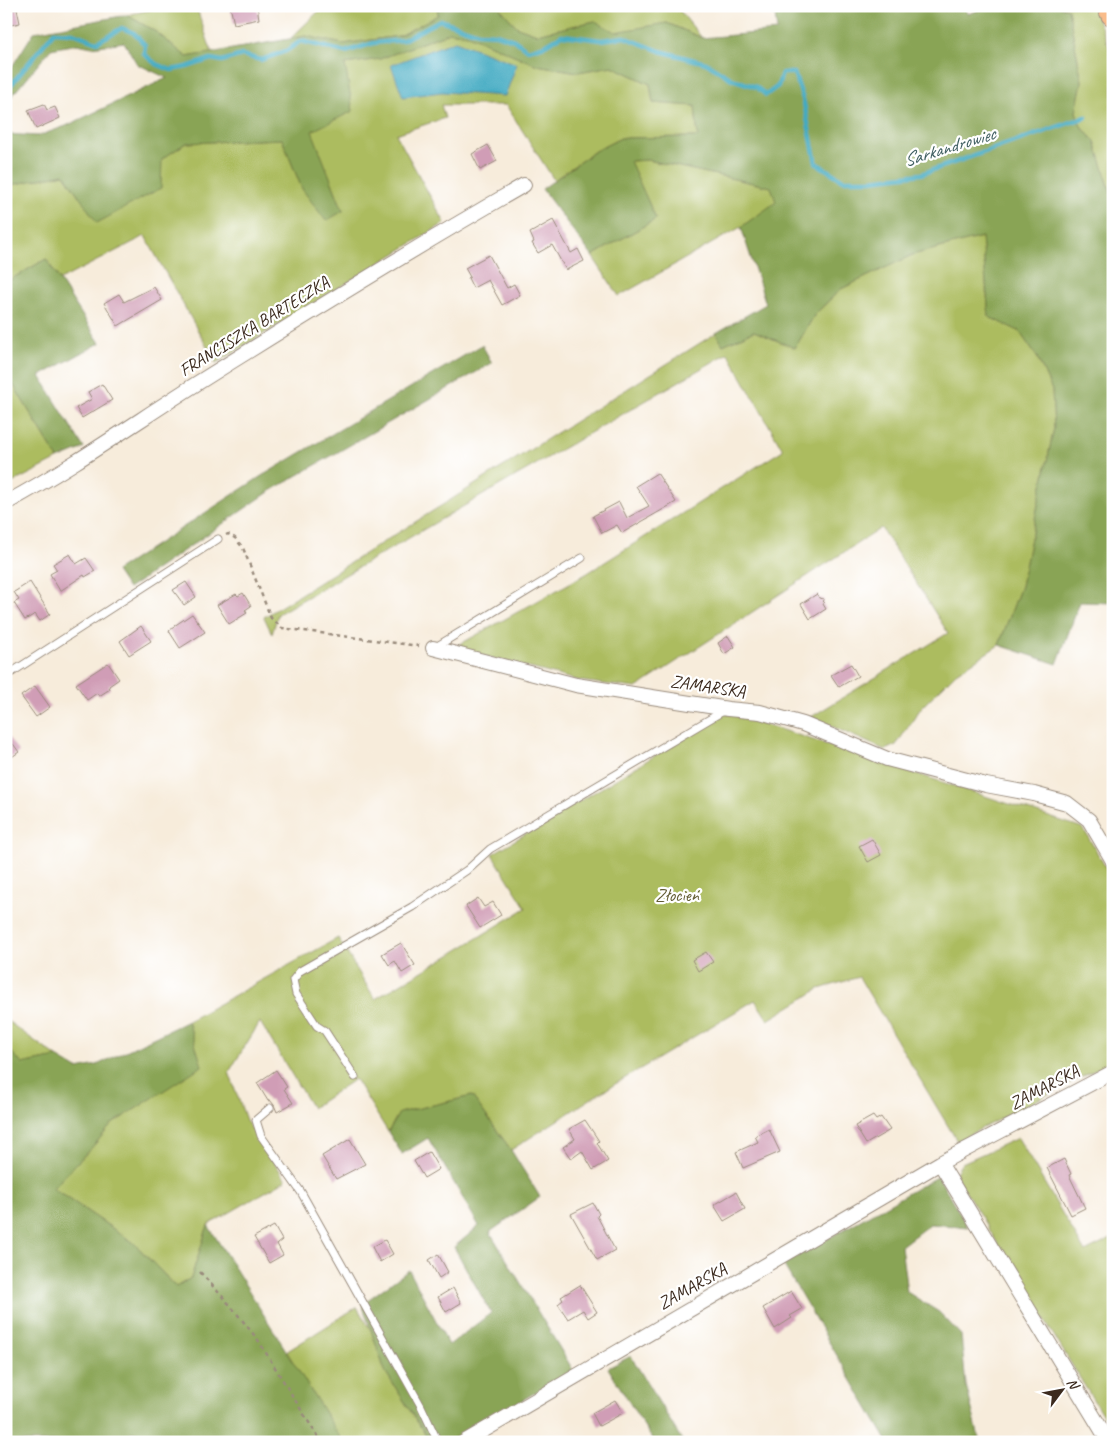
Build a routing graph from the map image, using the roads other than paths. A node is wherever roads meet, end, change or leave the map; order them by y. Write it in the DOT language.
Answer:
graph roads {
  1 [pos="1110,6"];
  2 [pos="1113,13"];
  3 [pos="524,185"];
  4 [pos="6,503"];
  5 [pos="218,539"];
  6 [pos="582,558"];
  7 [pos="433,648"];
  8 [pos="6,676"];
  9 [pos="728,709"];
  10 [pos="1113,862"];
  11 [pos="1113,1072"];
  12 [pos="355,1077"];
  13 [pos="270,1108"];
  14 [pos="940,1163"];
  15 [pos="438,1442"];
  16 [pos="464,1442"];
  17 [pos="1110,1442"];
  1 -- 2 [label="highway"];
  3 -- 4 [label="street, FRANCISZKA BARTECZKA"];
  5 -- 8 [label="lane"];
  6 -- 7 [label="lane"];
  7 -- 9 [label="street, ZAMARSKA"];
  9 -- 10 [label="street, ZAMARSKA"];
  9 -- 12 [label="lane"];
  11 -- 14 [label="street, ZAMARSKA"];
  13 -- 15 [label="lane"];
  14 -- 16 [label="street, ZAMARSKA"];
  14 -- 17 [label="street"];
}
